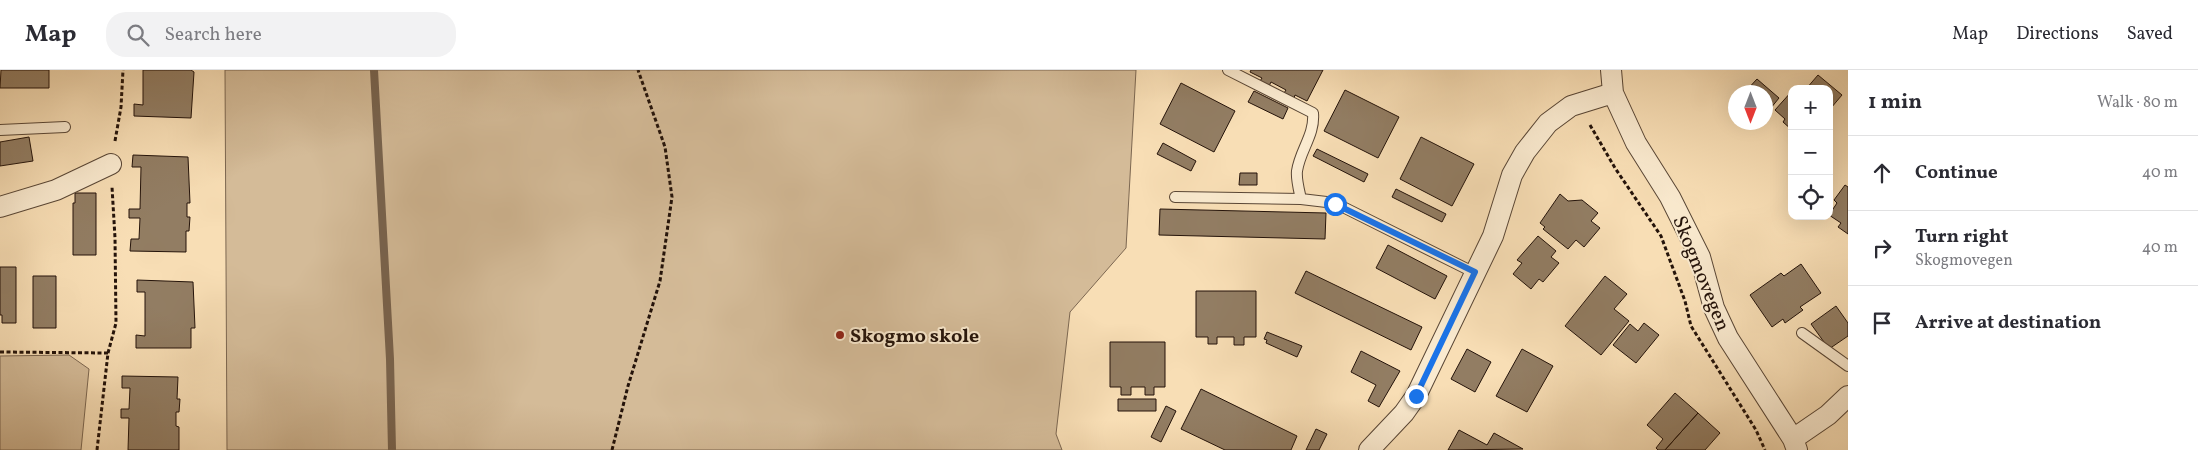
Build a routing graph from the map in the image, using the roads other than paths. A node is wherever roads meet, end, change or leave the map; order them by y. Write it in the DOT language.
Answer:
graph roads {
  1 [pos="1228,70"];
  2 [pos="1611,70"];
  3 [pos="1613,93"];
  4 [pos="64,127"];
  5 [pos="0,130"];
  6 [pos="111,164"];
  7 [pos="1175,197"];
  8 [pos="1301,199"];
  9 [pos="0,207"];
  10 [pos="1475,272"];
  11 [pos="1802,333"];
  12 [pos="1848,366"];
  13 [pos="1848,396"];
  14 [pos="1795,445"];
  15 [pos="1369,450"];
  1 -- 8 [label="lane"];
  2 -- 3 [label="street, Skogmovegen"];
  3 -- 10 [label="street"];
  3 -- 14 [label="street, Skogmovegen"];
  4 -- 5 [label="lane"];
  6 -- 9 [label="street"];
  7 -- 8 [label="lane"];
  8 -- 10 [label="lane"];
  10 -- 15 [label="street"];
  11 -- 12 [label="lane"];
  13 -- 14 [label="street"];
}
